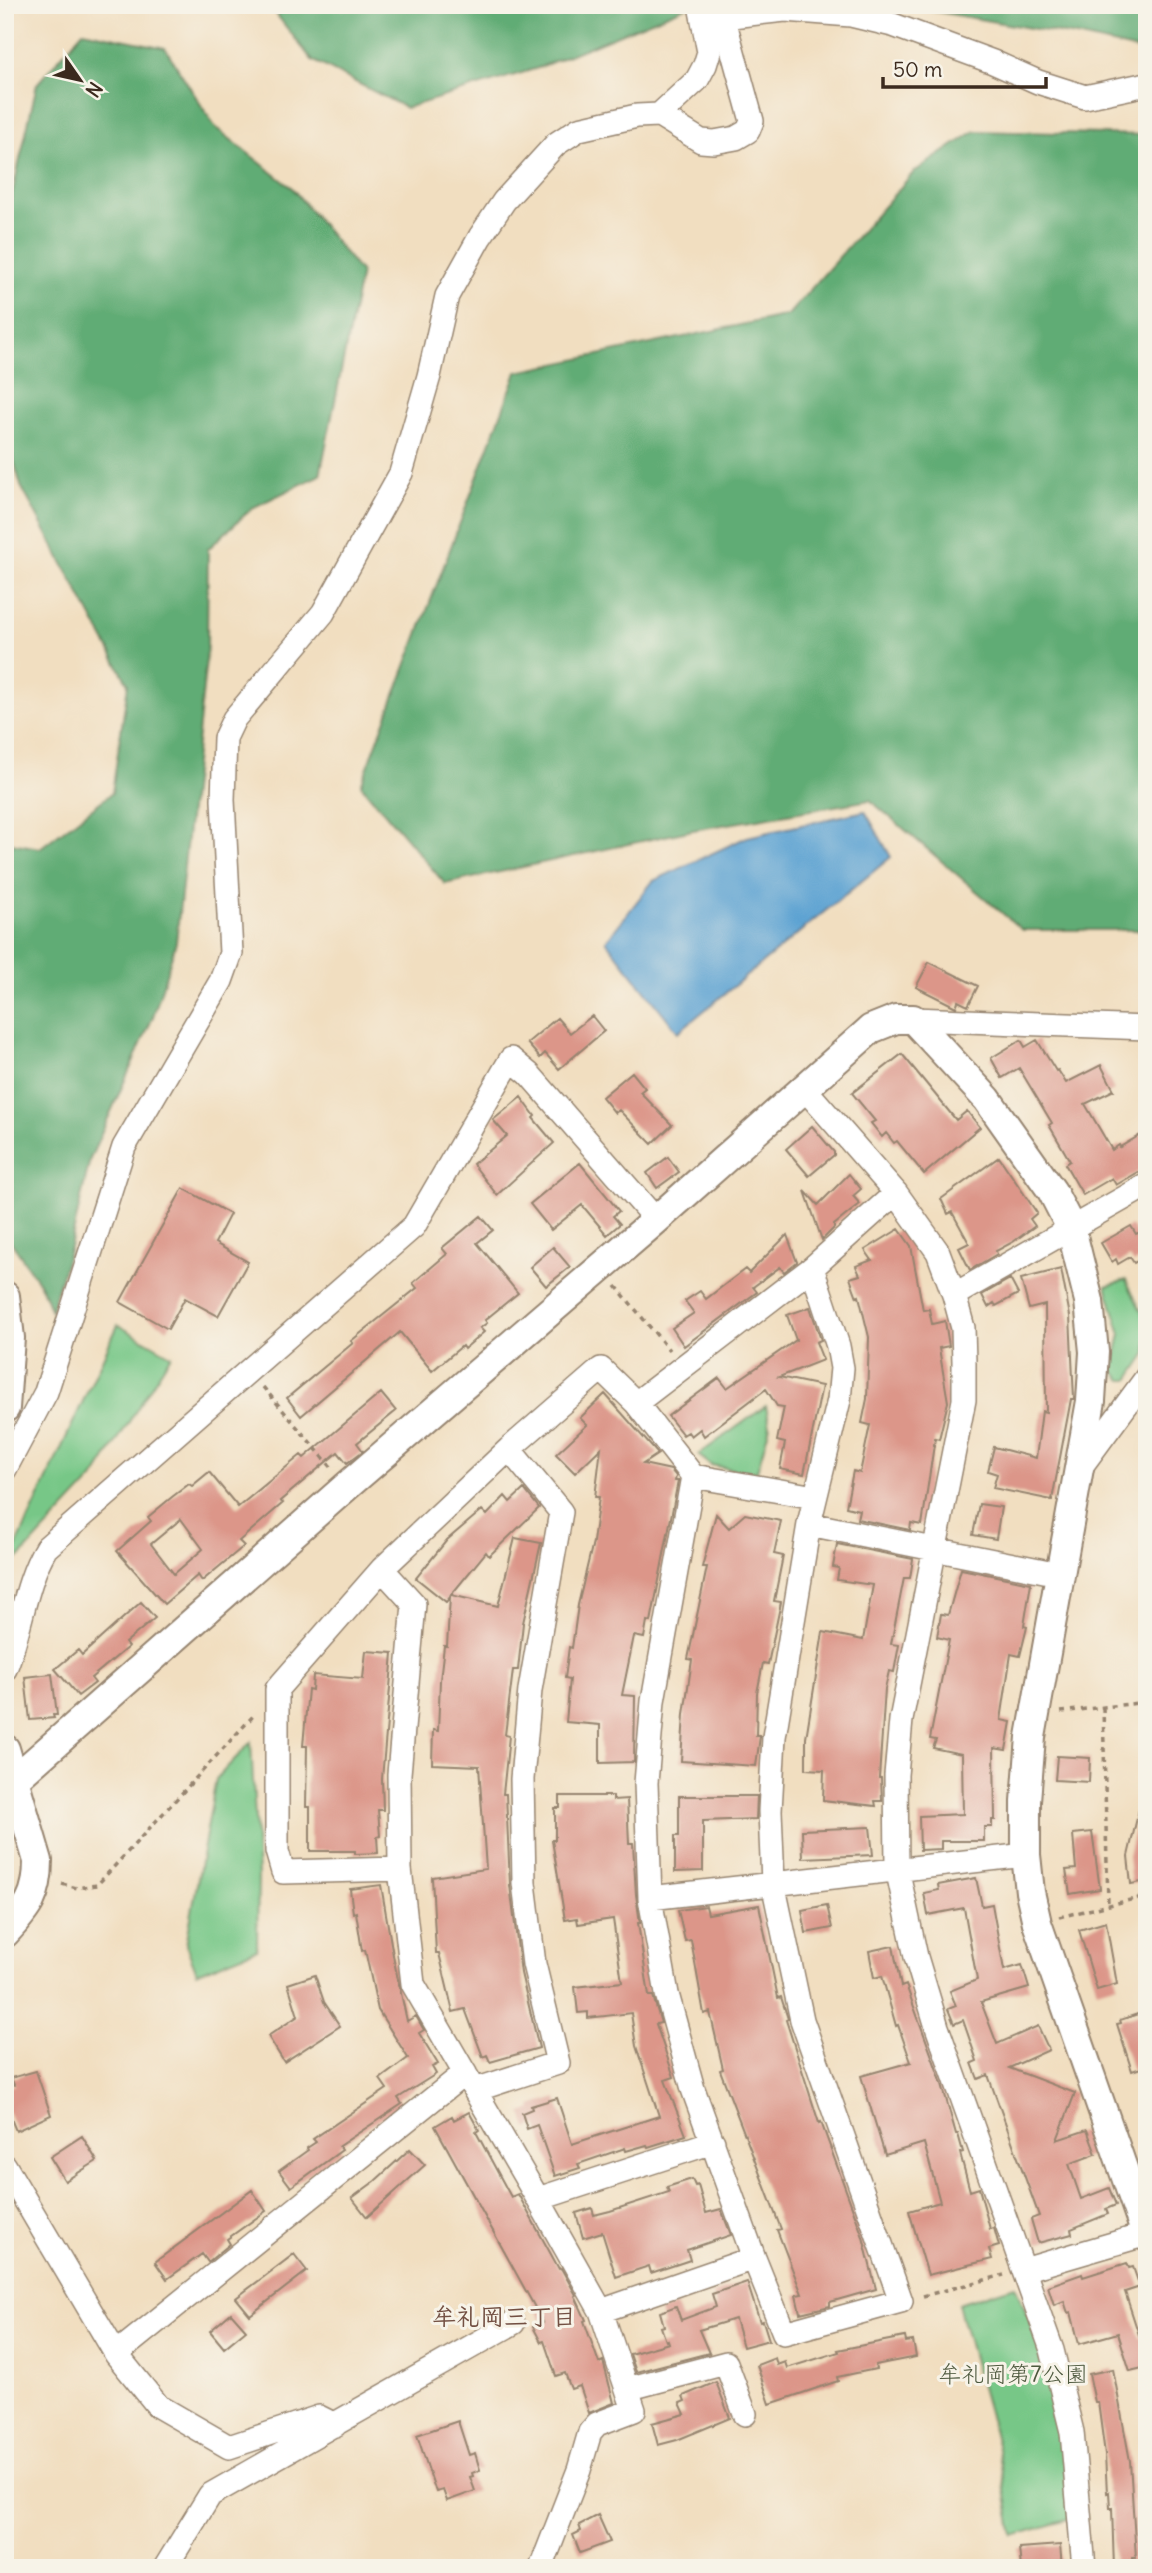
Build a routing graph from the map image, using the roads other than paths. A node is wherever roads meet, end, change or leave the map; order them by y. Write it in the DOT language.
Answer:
graph roads {
  1 [pos="700,5"];
  2 [pos="722,11"];
  3 [pos="1147,84"];
  4 [pos="659,115"];
  5 [pos="914,1019"];
  6 [pos="1147,1028"];
  7 [pos="805,1088"];
  8 [pos="1147,1185"];
  9 [pos="896,1193"];
  10 [pos="656,1220"];
  11 [pos="1071,1228"];
  12 [pos="812,1268"];
  13 [pos="954,1295"];
  14 [pos="5,1296"];
  15 [pos="1147,1377"];
  16 [pos="636,1403"];
  17 [pos="5,1409"];
  18 [pos="509,1449"];
  19 [pos="1080,1468"];
  20 [pos="5,1469"];
  21 [pos="694,1476"];
  22 [pos="815,1497"];
  23 [pos="809,1524"];
  24 [pos="935,1548"];
  25 [pos="382,1569"];
  26 [pos="1059,1574"];
  27 [pos="5,1669"];
  28 [pos="5,1748"];
  29 [pos="13,1781"];
  30 [pos="1027,1855"];
  31 [pos="897,1868"];
  32 [pos="400,1869"];
  33 [pos="773,1883"];
  34 [pos="650,1898"];
  35 [pos="5,1933"];
  36 [pos="470,2082"];
  37 [pos="713,2142"];
  38 [pos="5,2166"];
  39 [pos="538,2199"];
  40 [pos="1147,2235"];
  41 [pos="754,2258"];
  42 [pos="1024,2270"];
  43 [pos="601,2311"];
  44 [pos="513,2323"];
  45 [pos="116,2354"];
  46 [pos="627,2389"];
  47 [pos="745,2414"];
  48 [pos="335,2425"];
  49 [pos="165,2568"];
  50 [pos="541,2568"];
  51 [pos="1084,2568"];
  1 -- 4 [label="street"];
  2 -- 3 [label="street"];
  2 -- 4 [label="street"];
  4 -- 20 [label="street"];
  5 -- 6 [label="street"];
  5 -- 7 [label="street"];
  5 -- 11 [label="street"];
  7 -- 9 [label="street"];
  7 -- 10 [label="street"];
  8 -- 11 [label="street"];
  9 -- 12 [label="street"];
  9 -- 13 [label="street"];
  10 -- 27 [label="street"];
  10 -- 29 [label="street"];
  11 -- 13 [label="street"];
  11 -- 19 [label="street"];
  12 -- 16 [label="street"];
  12 -- 22 [label="street"];
  13 -- 24 [label="street"];
  14 -- 17 [label="street"];
  15 -- 19 [label="street"];
  16 -- 18 [label="street"];
  16 -- 21 [label="street"];
  18 -- 25 [label="street"];
  18 -- 36 [label="street"];
  19 -- 26 [label="street"];
  21 -- 22 [label="street"];
  21 -- 34 [label="street"];
  22 -- 23 [label="street"];
  23 -- 24 [label="street"];
  23 -- 33 [label="street"];
  24 -- 26 [label="street"];
  24 -- 31 [label="street"];
  25 -- 32 [label="street"];
  25 -- 32 [label="street"];
  26 -- 30 [label="street"];
  28 -- 29 [label="street"];
  29 -- 35 [label="street"];
  30 -- 31 [label="street"];
  30 -- 40 [label="street"];
  31 -- 33 [label="street"];
  31 -- 42 [label="street"];
  32 -- 36 [label="street"];
  33 -- 34 [label="street"];
  33 -- 41 [label="street"];
  34 -- 37 [label="street"];
  36 -- 39 [label="street"];
  36 -- 45 [label="street"];
  37 -- 39 [label="street"];
  37 -- 41 [label="street"];
  38 -- 45 [label="street"];
  39 -- 43 [label="street"];
  40 -- 42 [label="street"];
  41 -- 43 [label="street"];
  42 -- 51 [label="street"];
  43 -- 46 [label="street"];
  44 -- 48 [label="street"];
  45 -- 48 [label="street"];
  46 -- 47 [label="street"];
  46 -- 50 [label="street"];
  48 -- 49 [label="street"];
}
